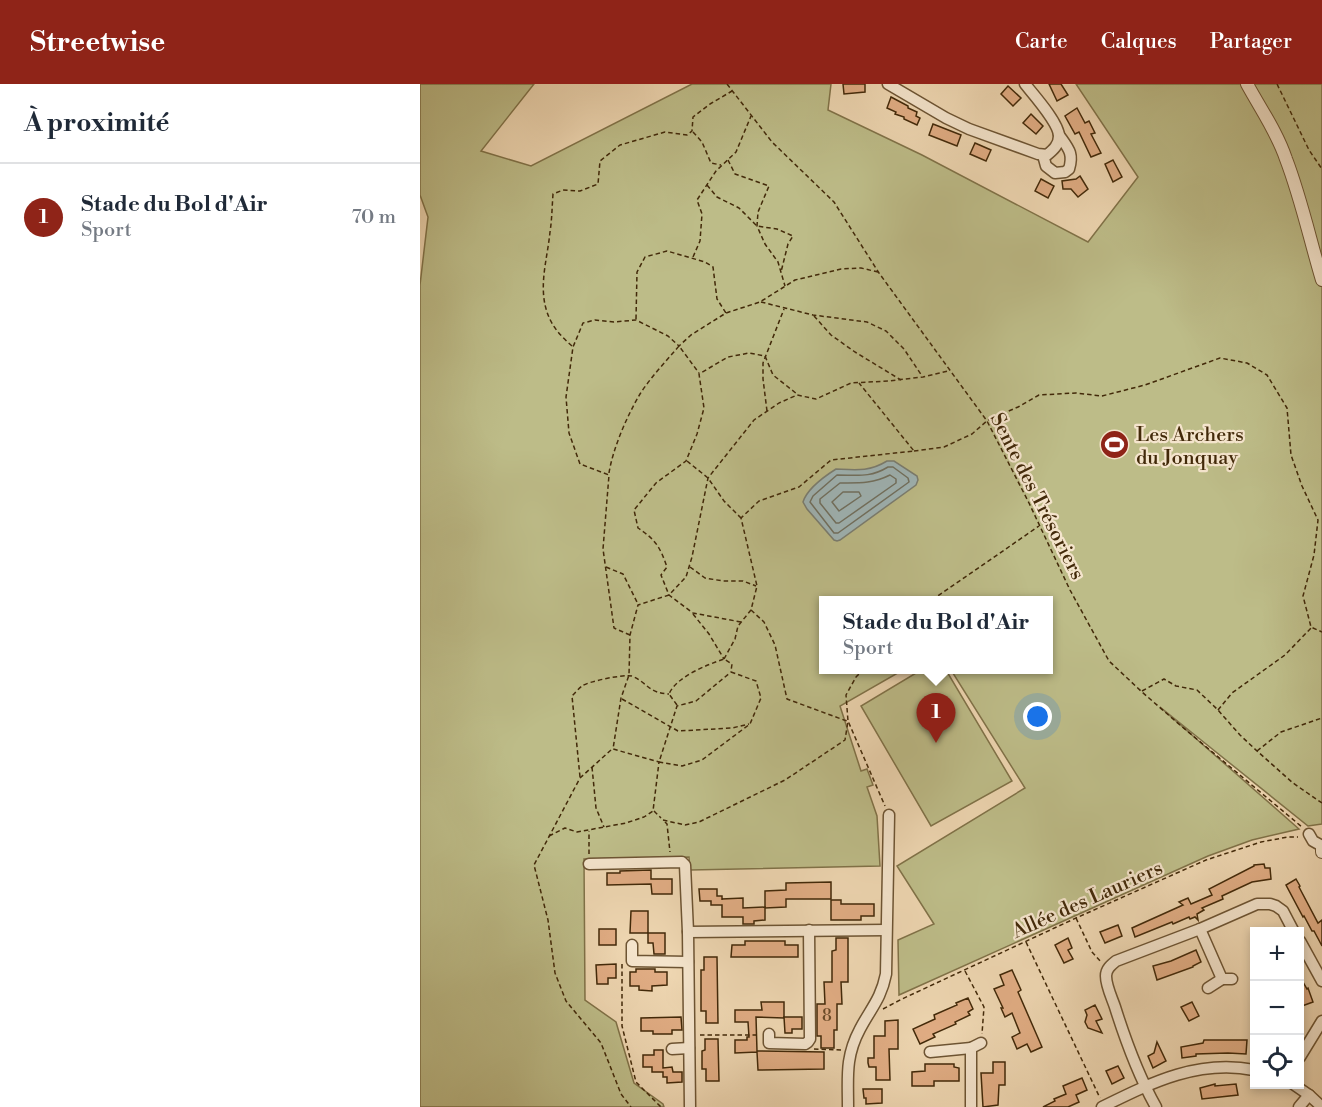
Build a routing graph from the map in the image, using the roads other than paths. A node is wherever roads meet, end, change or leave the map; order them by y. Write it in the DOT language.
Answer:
graph roads {
  1 [pos="888,84"];
  2 [pos="1024,84"];
  3 [pos="1247,84"];
  4 [pos="1059,135"];
  5 [pos="1043,154"];
  6 [pos="1322,280"];
  7 [pos="889,815"];
  8 [pos="1310,835"];
  9 [pos="1322,848"];
  10 [pos="589,864"];
  11 [pos="1291,927"];
  12 [pos="808,930"];
  13 [pos="886,930"];
  14 [pos="1200,930"];
  15 [pos="688,932"];
  16 [pos="632,945"];
  17 [pos="1304,950"];
  18 [pos="688,962"];
  19 [pos="1322,981"];
  20 [pos="1208,988"];
  21 [pos="1322,1021"];
  22 [pos="763,1034"];
  23 [pos="690,1048"];
  24 [pos="672,1049"];
  25 [pos="1304,1049"];
  26 [pos="930,1052"];
  27 [pos="1250,1070"];
  28 [pos="1145,1088"];
  29 [pos="1300,1089"];
  30 [pos="1309,1095"];
  31 [pos="1102,1104"];
  32 [pos="690,1107"];
  33 [pos="848,1107"];
  34 [pos="971,1107"];
  35 [pos="1156,1107"];
  36 [pos="1299,1107"];
  37 [pos="1322,1107"];
  1 -- 5 [label="street"];
  2 -- 4 [label="street"];
  3 -- 6 [label="street"];
  4 -- 5 [label="street"];
  4 -- 5 [label="street"];
  7 -- 13 [label="street"];
  8 -- 9 [label="street"];
  10 -- 15 [label="street"];
  11 -- 14 [label="street"];
  12 -- 13 [label="street"];
  12 -- 15 [label="street"];
  12 -- 22 [label="street"];
  13 -- 33 [label="street"];
  14 -- 20 [label="street"];
  14 -- 28 [label="street"];
  15 -- 18 [label="street"];
  16 -- 18 [label="street"];
  17 -- 19 [label="street"];
  18 -- 23 [label="street"];
  21 -- 25 [label="street"];
  23 -- 24 [label="street"];
  23 -- 32 [label="street"];
  26 -- 34 [label="street"];
  27 -- 28 [label="street"];
  28 -- 31 [label="street"];
  28 -- 35 [label="street"];
  29 -- 30 [label="street"];
  30 -- 36 [label="street"];
  30 -- 37 [label="street"];
}
